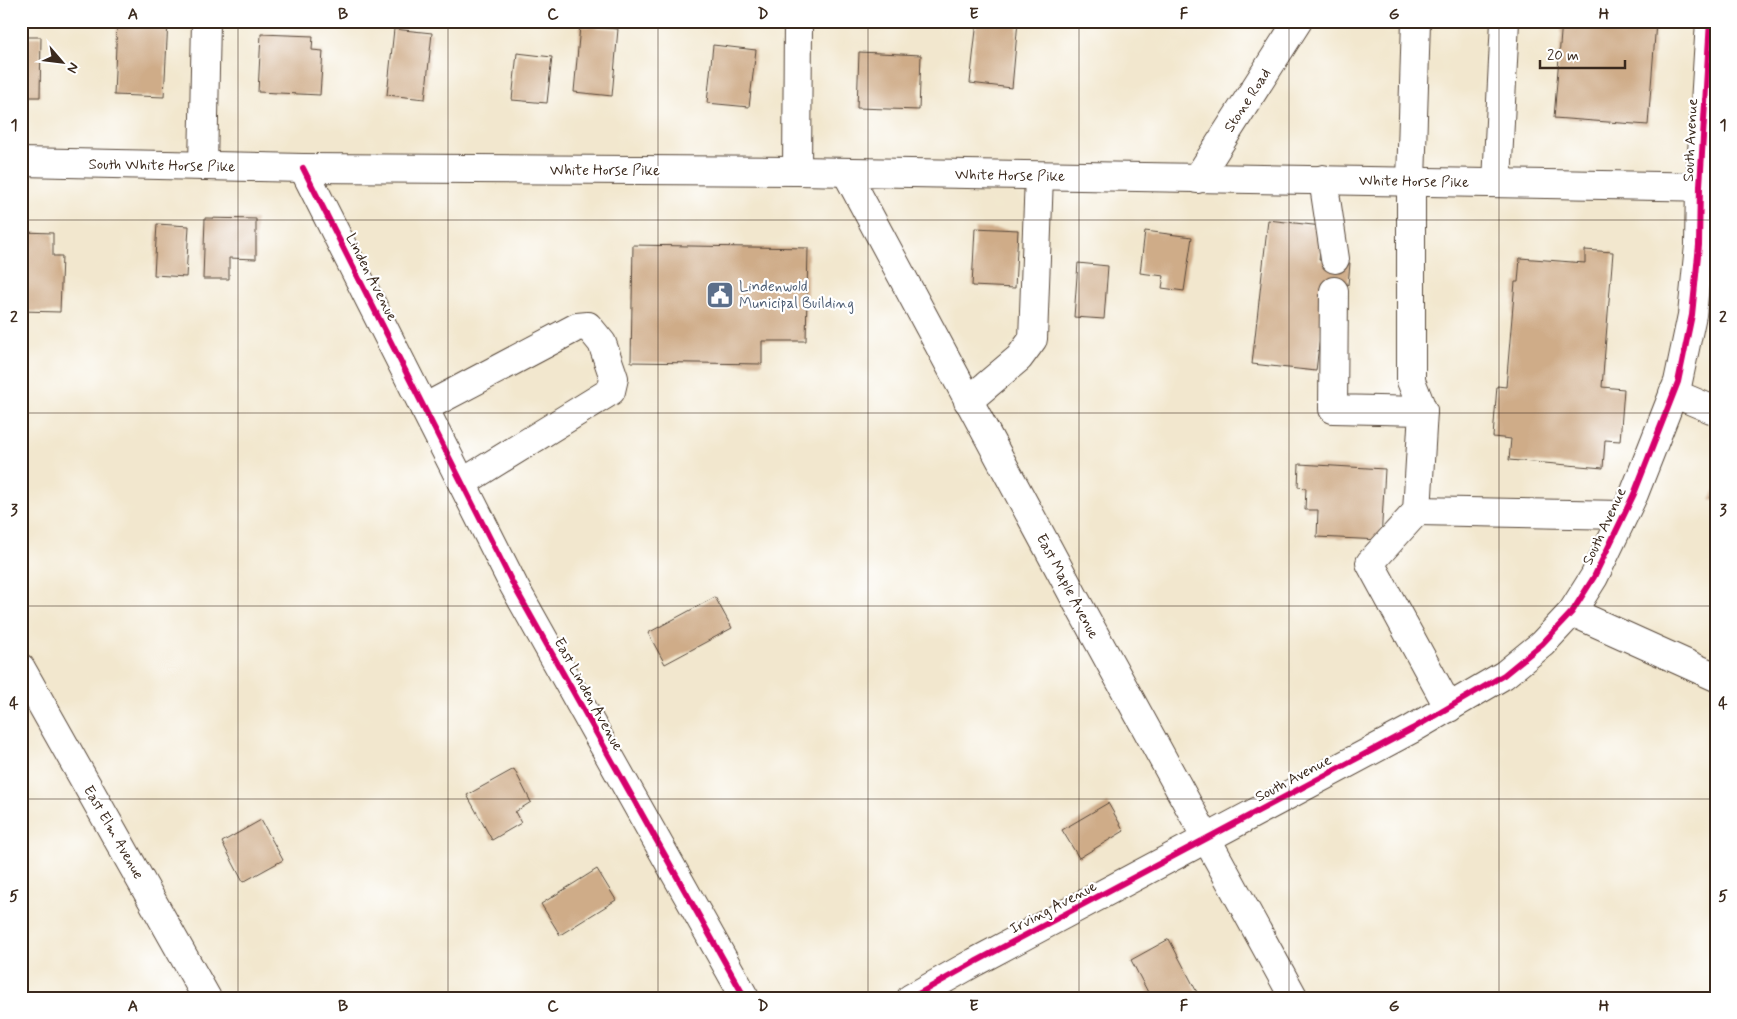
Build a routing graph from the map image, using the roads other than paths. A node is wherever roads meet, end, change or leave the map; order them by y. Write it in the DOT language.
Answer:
graph roads {
  1 [pos="206,21"];
  2 [pos="798,21"];
  3 [pos="1298,21"];
  4 [pos="1416,21"];
  5 [pos="1505,21"];
  6 [pos="1710,21"];
  7 [pos="21,162"];
  8 [pos="203,166"];
  9 [pos="303,168"];
  10 [pos="797,171"];
  11 [pos="846,172"];
  12 [pos="1039,176"];
  13 [pos="1197,179"];
  14 [pos="1323,179"];
  15 [pos="1411,181"];
  16 [pos="1497,182"];
  17 [pos="1708,186"];
  18 [pos="1335,259"];
  19 [pos="1334,291"];
  20 [pos="1673,394"];
  21 [pos="968,401"];
  22 [pos="422,403"];
  23 [pos="1423,411"];
  24 [pos="1716,411"];
  25 [pos="462,483"];
  26 [pos="1417,510"];
  27 [pos="1624,515"];
  28 [pos="1572,612"];
  29 [pos="21,668"];
  30 [pos="1716,677"];
  31 [pos="1448,708"];
  32 [pos="1206,839"];
  33 [pos="206,998"];
  34 [pos="745,998"];
  35 [pos="911,998"];
  36 [pos="1294,998"];
  1 -- 8 [label="main road"];
  2 -- 10 [label="main road"];
  3 -- 13 [label="main road, Stone Road"];
  4 -- 15 [label="main road"];
  5 -- 16 [label="main road"];
  6 -- 17 [label="main road, South Avenue"];
  7 -- 8 [label="main road, South White Horse Pike"];
  8 -- 9 [label="main road, South White Horse Pike"];
  9 -- 10 [label="main road, White Horse Pike"];
  9 -- 22 [label="main road, Linden Avenue"];
  10 -- 11 [label="main road, White Horse Pike"];
  11 -- 12 [label="main road, White Horse Pike"];
  11 -- 21 [label="main road, East Maple Avenue"];
  12 -- 13 [label="main road, White Horse Pike"];
  12 -- 21 [label="main road"];
  13 -- 14 [label="main road, White Horse Pike"];
  14 -- 15 [label="main road, White Horse Pike"];
  14 -- 18 [label="main road"];
  15 -- 16 [label="main road, White Horse Pike"];
  15 -- 23 [label="main road"];
  16 -- 17 [label="main road, White Horse Pike"];
  17 -- 20 [label="main road, South Avenue"];
  19 -- 23 [label="main road"];
  20 -- 24 [label="main road"];
  20 -- 27 [label="main road, South Avenue"];
  21 -- 32 [label="main road, East Maple Avenue"];
  22 -- 25 [label="main road, East Linden Avenue"];
  22 -- 25 [label="main road"];
  23 -- 26 [label="main road"];
  25 -- 34 [label="main road, East Linden Avenue"];
  26 -- 27 [label="main road"];
  26 -- 31 [label="main road"];
  27 -- 28 [label="main road, South Avenue"];
  28 -- 30 [label="main road"];
  28 -- 31 [label="main road, South Avenue"];
  29 -- 33 [label="main road, East Elm Avenue"];
  31 -- 32 [label="main road, South Avenue"];
  32 -- 35 [label="main road, Irving Avenue"];
  32 -- 36 [label="main road, East Maple Avenue"];
}
